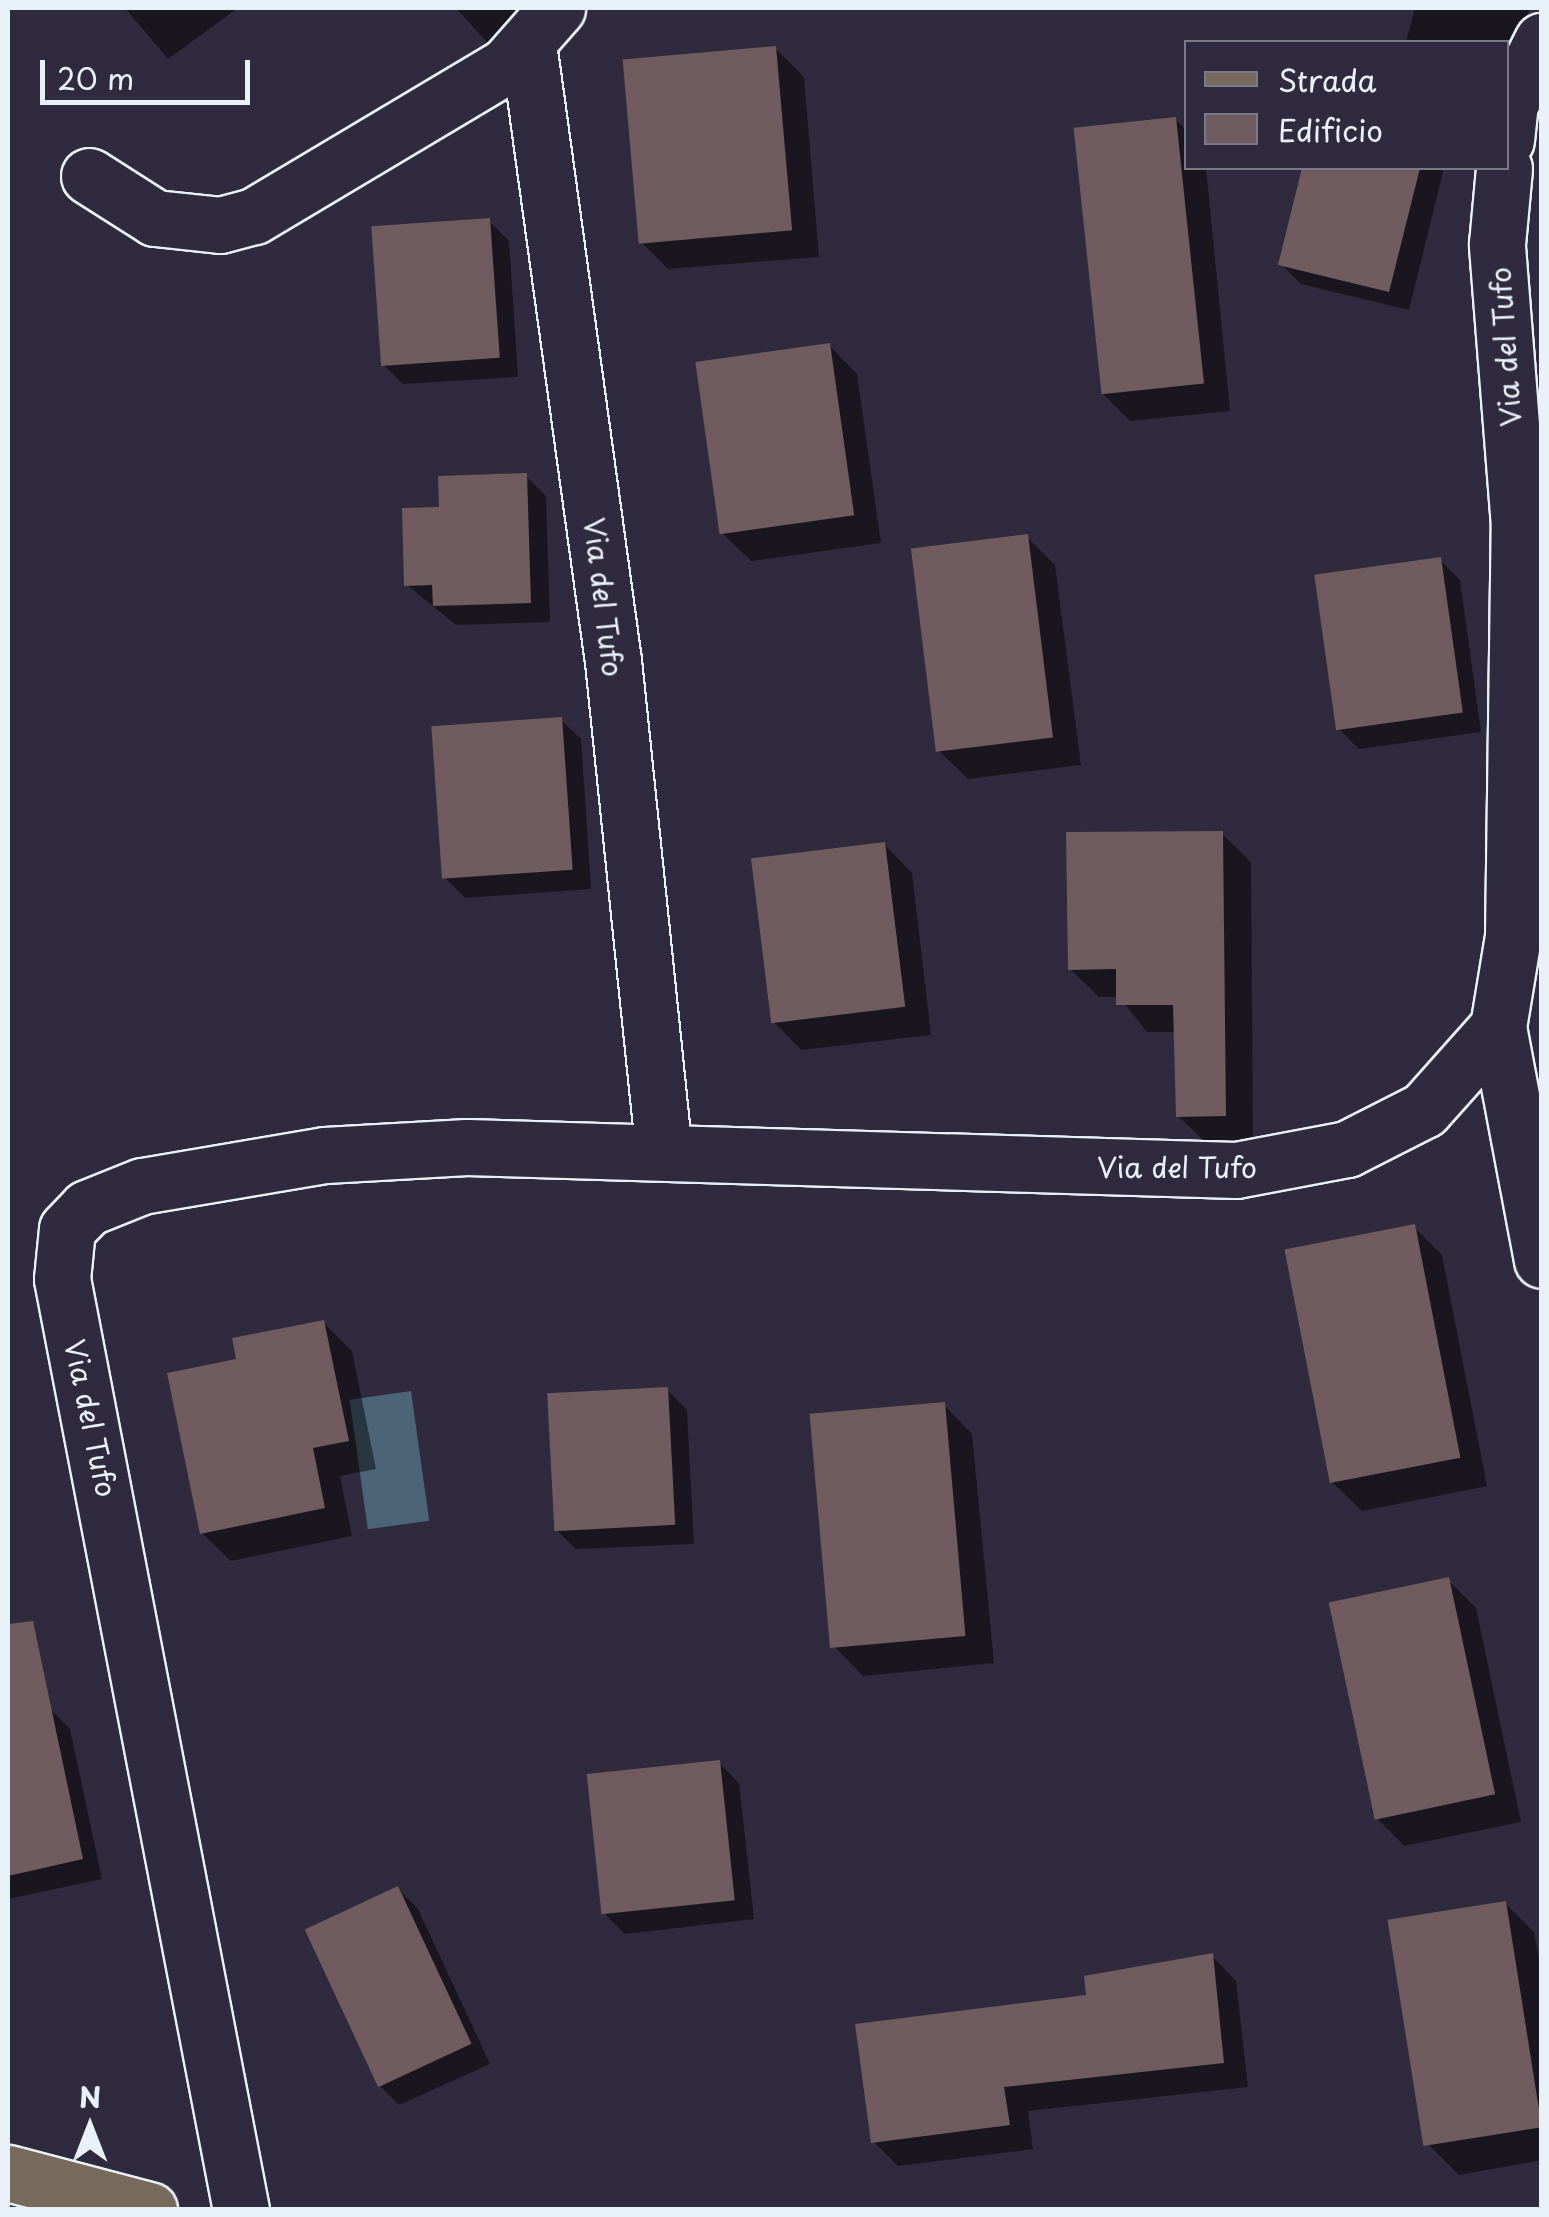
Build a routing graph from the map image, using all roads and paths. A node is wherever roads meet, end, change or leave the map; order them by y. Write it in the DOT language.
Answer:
graph roads {
  1 [pos="543,26"];
  2 [pos="1542,42"];
  3 [pos="1509,113"];
  4 [pos="1504,170"];
  5 [pos="89,176"];
  6 [pos="1530,522"];
  7 [pos="1498,1027"];
  8 [pos="664,1150"];
  9 [pos="1542,1260"];
  10 [pos="8,2173"];
  11 [pos="149,2210"];
  12 [pos="241,2210"];
  1 -- 5 [label="street"];
  1 -- 8 [label="street, Via del Tufo"];
  2 -- 3 [label="street"];
  4 -- 6 [label="street, Via del Tufo"];
  6 -- 7 [label="street, Via del Tufo"];
  7 -- 8 [label="street, Via del Tufo"];
  7 -- 9 [label="street"];
  8 -- 12 [label="street, Via del Tufo"];
  10 -- 11 [label="main road"];
}
